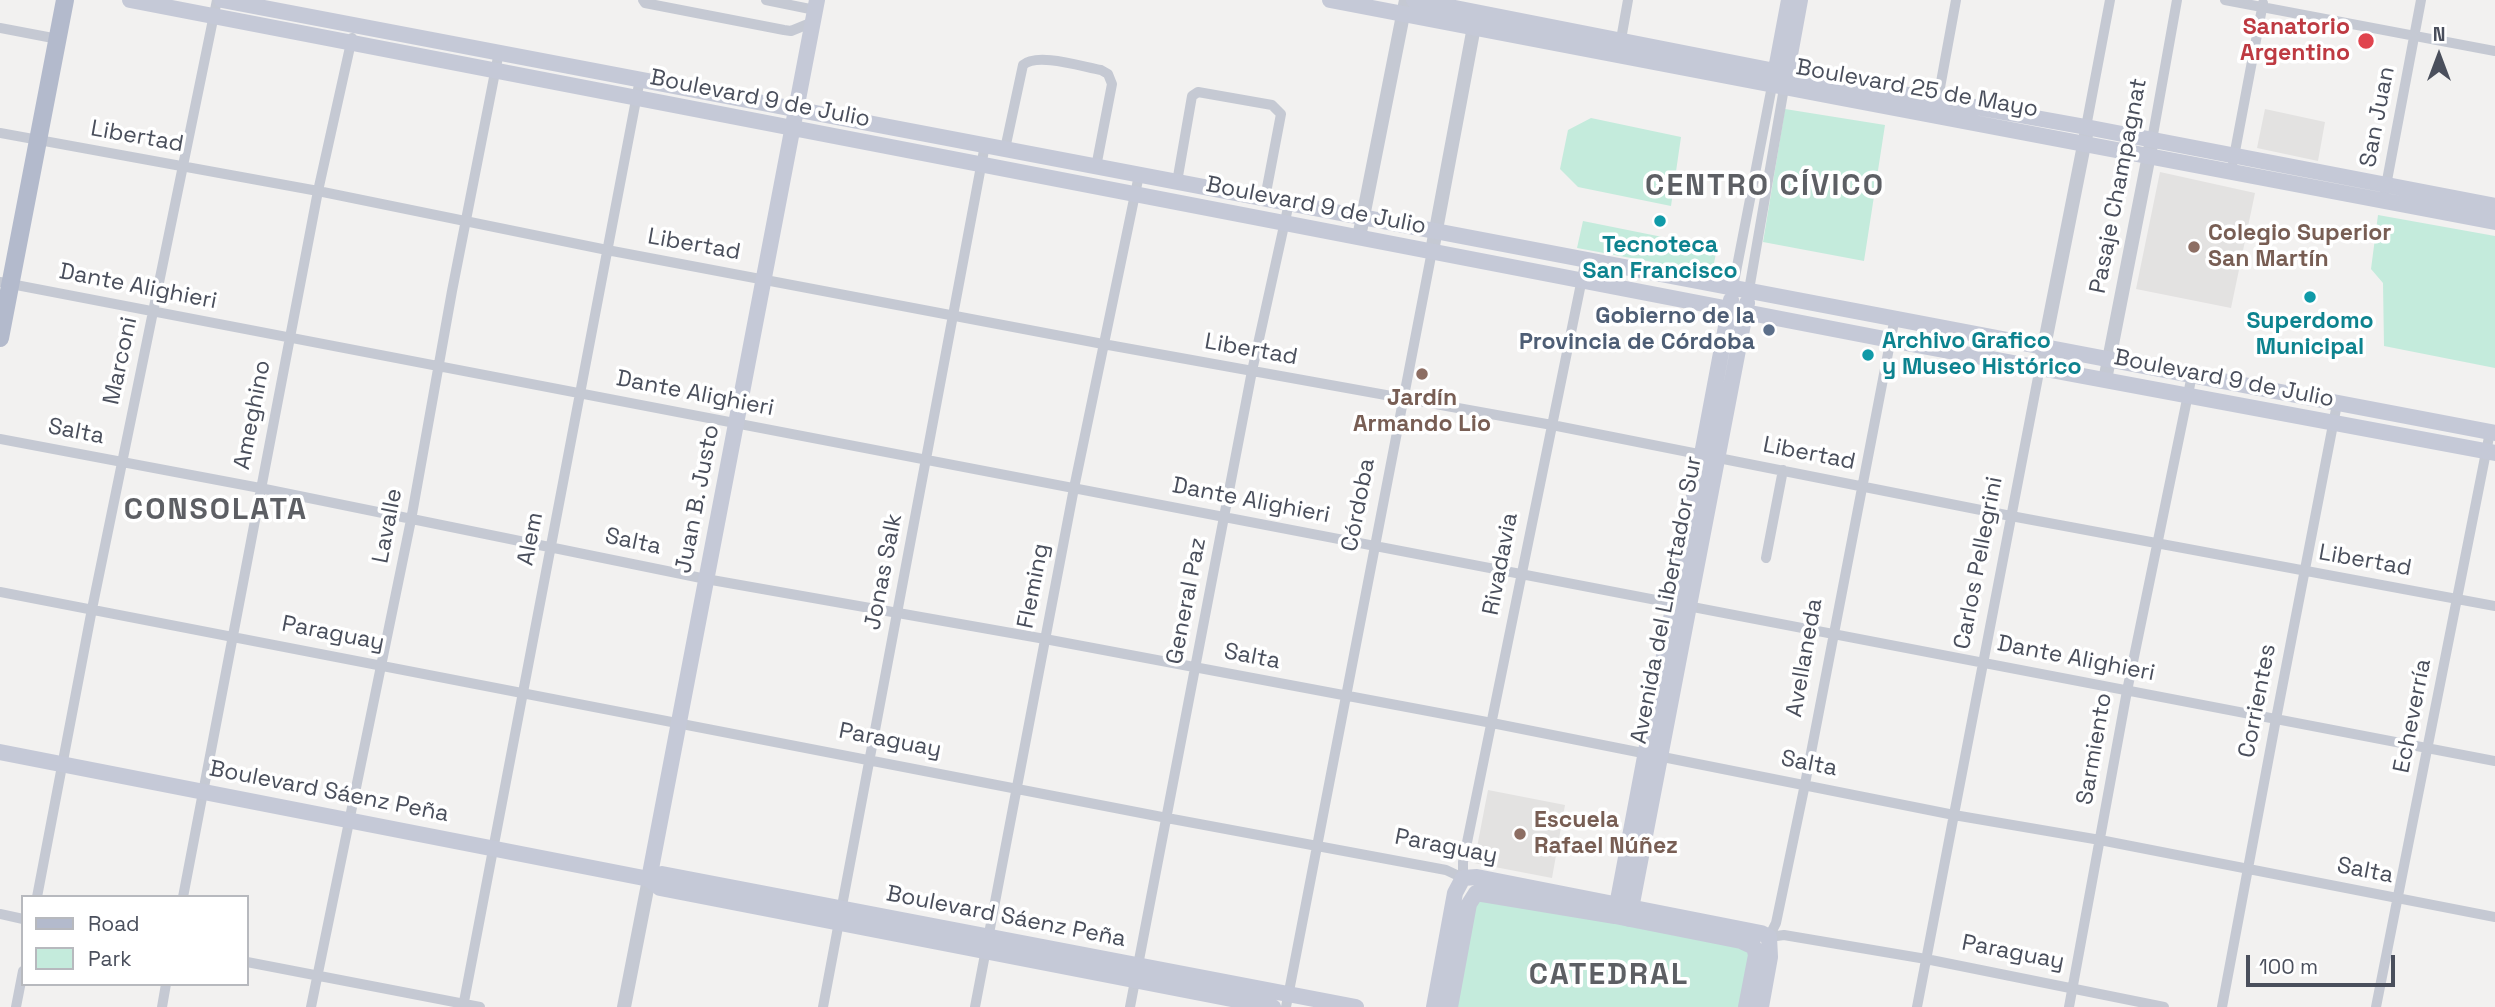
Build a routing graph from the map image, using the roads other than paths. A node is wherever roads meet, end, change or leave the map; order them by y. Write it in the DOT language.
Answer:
graph roads {
  1 [pos="65,0"];
  2 [pos="130,0"];
  3 [pos="219,0"];
  4 [pos="766,0"];
  5 [pos="1330,0"];
  6 [pos="1414,0"];
  7 [pos="1628,0"];
  8 [pos="1789,0"];
  9 [pos="1800,0"];
  10 [pos="1956,0"];
  11 [pos="2110,0"];
  12 [pos="2177,0"];
  13 [pos="2225,0"];
  14 [pos="2421,0"];
  15 [pos="643,1"];
  16 [pos="2263,3"];
  17 [pos="1405,7"];
  18 [pos="815,11"];
  19 [pos="1476,13"];
  20 [pos="214,17"];
  21 [pos="355,25"];
  22 [pos="0,28"];
  23 [pos="2414,36"];
  24 [pos="58,39"];
  25 [pos="351,42"];
  26 [pos="1619,47"];
  27 [pos="2495,51"];
  28 [pos="499,52"];
  29 [pos="495,70"];
  30 [pos="640,79"];
  31 [pos="1780,79"];
  32 [pos="636,98"];
  33 [pos="1936,107"];
  34 [pos="796,108"];
  35 [pos="792,129"];
  36 [pos="0,133"];
  37 [pos="2086,135"];
  38 [pos="38,141"];
  39 [pos="985,145"];
  40 [pos="2151,148"];
  41 [pos="1005,149"];
  42 [pos="2233,164"];
  43 [pos="982,165"];
  44 [pos="182,167"];
  45 [pos="1096,167"];
  46 [pos="1139,175"];
  47 [pos="1177,182"];
  48 [pos="318,191"];
  49 [pos="2385,193"];
  50 [pos="1135,194"];
  51 [pos="1265,198"];
  52 [pos="1289,203"];
  53 [pos="2495,206"];
  54 [pos="1363,217"];
  55 [pos="466,221"];
  56 [pos="2495,222"];
  57 [pos="1284,223"];
  58 [pos="1435,233"];
  59 [pos="1359,237"];
  60 [pos="607,250"];
  61 [pos="1432,251"];
  62 [pos="1586,259"];
  63 [pos="764,279"];
  64 [pos="1582,279"];
  65 [pos="5,283"];
  66 [pos="1741,289"];
  67 [pos="1738,310"];
  68 [pos="152,312"];
  69 [pos="954,316"];
  70 [pos="1895,317"];
  71 [pos="0,338"];
  72 [pos="290,338"];
  73 [pos="1890,340"];
  74 [pos="1102,344"];
  75 [pos="2044,346"];
  76 [pos="2109,359"];
  77 [pos="438,367"];
  78 [pos="2040,367"];
  79 [pos="1252,371"];
  80 [pos="2192,375"];
  81 [pos="2105,380"];
  82 [pos="580,394"];
  83 [pos="2188,397"];
  84 [pos="1403,398"];
  85 [pos="2337,404"];
  86 [pos="736,423"];
  87 [pos="2334,423"];
  88 [pos="1552,425"];
  89 [pos="2492,433"];
  90 [pos="0,439"];
  91 [pos="2491,452"];
  92 [pos="1701,455"];
  93 [pos="1717,458"];
  94 [pos="926,460"];
  95 [pos="121,463"];
  96 [pos="1783,470"];
  97 [pos="1861,485"];
  98 [pos="260,488"];
  99 [pos="1074,488"];
  100 [pos="2011,516"];
  101 [pos="1224,517"];
  102 [pos="411,520"];
  103 [pos="2158,544"];
  104 [pos="551,546"];
  105 [pos="1374,546"];
  106 [pos="1766,558"];
  107 [pos="2304,572"];
  108 [pos="1522,575"];
  109 [pos="706,579"];
  110 [pos="0,592"];
  111 [pos="2457,598"];
  112 [pos="1681,605"];
  113 [pos="2495,606"];
  114 [pos="92,610"];
  115 [pos="898,612"];
  116 [pos="1833,633"];
  117 [pos="233,637"];
  118 [pos="1045,639"];
  119 [pos="1983,663"];
  120 [pos="381,666"];
  121 [pos="1196,667"];
  122 [pos="2127,691"];
  123 [pos="523,694"];
  124 [pos="1346,697"];
  125 [pos="2276,719"];
  126 [pos="1492,723"];
  127 [pos="678,724"];
  128 [pos="2428,748"];
  129 [pos="0,752"];
  130 [pos="1653,755"];
  131 [pos="869,761"];
  132 [pos="2495,761"];
  133 [pos="63,765"];
  134 [pos="1805,784"];
  135 [pos="1016,789"];
  136 [pos="204,791"];
  137 [pos="1954,815"];
  138 [pos="1167,818"];
  139 [pos="349,819"];
  140 [pos="2100,841"];
  141 [pos="1317,846"];
  142 [pos="494,847"];
  143 [pos="2248,870"];
  144 [pos="1463,878"];
  145 [pos="649,879"];
  146 [pos="1476,894"];
  147 [pos="37,895"];
  148 [pos="183,895"];
  149 [pos="2398,899"];
  150 [pos="1623,912"];
  151 [pos="0,914"];
  152 [pos="840,915"];
  153 [pos="2495,917"];
  154 [pos="21,919"];
  155 [pos="1769,937"];
  156 [pos="987,944"];
  157 [pos="1754,947"];
  158 [pos="1926,960"];
  159 [pos="248,962"];
  160 [pos="1136,973"];
  161 [pos="317,975"];
  162 [pos="21,981"];
  163 [pos="166,986"];
  164 [pos="2072,988"];
  165 [pos="1287,1000"];
  166 [pos="464,1005"];
  167 [pos="16,1007"];
  168 [pos="162,1007"];
  169 [pos="312,1007"];
  170 [pos="480,1007"];
  171 [pos="624,1007"];
  172 [pos="823,1007"];
  173 [pos="975,1007"];
  174 [pos="1130,1007"];
  175 [pos="1273,1007"];
  176 [pos="1356,1007"];
  177 [pos="1434,1007"];
  178 [pos="1450,1007"];
  179 [pos="1746,1007"];
  180 [pos="1760,1007"];
  181 [pos="1917,1007"];
  182 [pos="2069,1007"];
  183 [pos="2164,1007"];
  184 [pos="2222,1007"];
  185 [pos="2376,1007"];
  1 -- 24 [label="main road"];
  2 -- 20 [label="main road, Boulevard 9 de Julio"];
  3 -- 20 [label="street, Marconi"];
  3 -- 21 [label="main road, Boulevard 9 de Julio"];
  4 -- 18 [label="street"];
  5 -- 17 [label="main road, Boulevard 25 de Mayo"];
  6 -- 19 [label="main road, Boulevard 25 de Mayo"];
  7 -- 26 [label="street"];
  8 -- 31 [label="main road"];
  9 -- 31 [label="main road"];
  10 -- 33 [label="street"];
  11 -- 37 [label="street"];
  12 -- 40 [label="street, Pasaje Champagnat"];
  13 -- 16 [label="street"];
  14 -- 23 [label="street, San Juan"];
  15 -- 18 [label="street"];
  16 -- 23 [label="street"];
  16 -- 42 [label="street"];
  17 -- 19 [label="main road, Boulevard 25 de Mayo"];
  17 -- 54 [label="street"];
  18 -- 34 [label="main road, Juan B. Justo"];
  19 -- 26 [label="main road, Boulevard 25 de Mayo"];
  19 -- 58 [label="street, Córdoba"];
  20 -- 25 [label="main road, Boulevard 9 de Julio"];
  20 -- 44 [label="street, Marconi"];
  21 -- 25 [label="street, Ameghino"];
  21 -- 28 [label="main road, Boulevard 9 de Julio"];
  22 -- 24 [label="street"];
  23 -- 27 [label="street"];
  23 -- 49 [label="street, San Juan"];
  24 -- 38 [label="main road"];
  25 -- 29 [label="main road, Boulevard 9 de Julio"];
  25 -- 48 [label="street, Ameghino"];
  26 -- 31 [label="main road, Boulevard 25 de Mayo"];
  28 -- 29 [label="street, Lavalle"];
  28 -- 30 [label="main road, Boulevard 9 de Julio"];
  29 -- 32 [label="main road, Boulevard 9 de Julio"];
  29 -- 55 [label="street, Lavalle"];
  30 -- 32 [label="street, Alem"];
  30 -- 34 [label="main road, Boulevard 9 de Julio"];
  31 -- 33 [label="main road, Boulevard 25 de Mayo"];
  31 -- 66 [label="street"];
  31 -- 66 [label="street"];
  32 -- 35 [label="main road, Boulevard 9 de Julio"];
  32 -- 60 [label="street, Alem"];
  33 -- 37 [label="main road, Boulevard 25 de Mayo"];
  34 -- 35 [label="main road, Juan B. Justo"];
  34 -- 39 [label="main road, Boulevard 9 de Julio"];
  35 -- 43 [label="main road, Boulevard 9 de Julio"];
  35 -- 63 [label="main road, Juan B. Justo"];
  36 -- 38 [label="street, Libertad"];
  37 -- 40 [label="main road, Boulevard 25 de Mayo"];
  37 -- 75 [label="street, Carlos Pellegrini"];
  38 -- 44 [label="street, Libertad"];
  38 -- 65 [label="main road"];
  39 -- 41 [label="main road, Boulevard 9 de Julio"];
  39 -- 43 [label="street, Jonas Salk"];
  40 -- 42 [label="main road, Boulevard 25 de Mayo"];
  40 -- 76 [label="street, Pasaje Champagnat"];
  41 -- 45 [label="main road, Boulevard 9 de Julio"];
  41 -- 45 [label="street"];
  42 -- 49 [label="main road, Boulevard 25 de Mayo"];
  43 -- 50 [label="main road, Boulevard 9 de Julio"];
  43 -- 69 [label="street, Jonas Salk"];
  44 -- 48 [label="street, Libertad"];
  44 -- 68 [label="street, Marconi"];
  45 -- 46 [label="main road, Boulevard 9 de Julio"];
  46 -- 47 [label="main road, Boulevard 9 de Julio"];
  46 -- 50 [label="street, Fleming"];
  47 -- 51 [label="main road, Boulevard 9 de Julio"];
  47 -- 51 [label="street"];
  48 -- 55 [label="street, Libertad"];
  48 -- 72 [label="street, Ameghino"];
  49 -- 53 [label="main road, Boulevard 25 de Mayo"];
  49 -- 56 [label="main road, Boulevard 25 de Mayo"];
  50 -- 57 [label="main road, Boulevard 9 de Julio"];
  50 -- 74 [label="street, Fleming"];
  51 -- 52 [label="main road, Boulevard 9 de Julio"];
  52 -- 54 [label="main road, Boulevard 9 de Julio"];
  52 -- 57 [label="street, General Paz"];
  54 -- 58 [label="main road, Boulevard 9 de Julio"];
  54 -- 59 [label="street"];
  55 -- 60 [label="street, Libertad"];
  55 -- 77 [label="street, Lavalle"];
  57 -- 59 [label="main road, Boulevard 9 de Julio"];
  57 -- 79 [label="street, General Paz"];
  58 -- 61 [label="street, Córdoba"];
  58 -- 62 [label="main road, Boulevard 9 de Julio"];
  59 -- 61 [label="main road, Boulevard 9 de Julio"];
  60 -- 63 [label="street, Libertad"];
  60 -- 82 [label="street, Alem"];
  61 -- 64 [label="main road, Boulevard 9 de Julio"];
  61 -- 84 [label="street, Córdoba"];
  62 -- 64 [label="street, Rivadavia"];
  62 -- 66 [label="main road, Boulevard 9 de Julio"];
  63 -- 69 [label="street, Libertad"];
  63 -- 86 [label="main road, Juan B. Justo"];
  64 -- 67 [label="main road, Boulevard 9 de Julio"];
  64 -- 88 [label="street, Rivadavia"];
  65 -- 68 [label="street, Dante Alighieri"];
  65 -- 71 [label="main road"];
  66 -- 67 [label="main road, Avenida del Libertador Sur"];
  66 -- 70 [label="main road, Boulevard 9 de Julio"];
  67 -- 73 [label="main road, Boulevard 9 de Julio"];
  67 -- 92 [label="main road, Avenida del Libertador Sur"];
  67 -- 93 [label="main road, Avenida del Libertador Sur"];
  68 -- 72 [label="street, Dante Alighieri"];
  68 -- 95 [label="street, Marconi"];
  69 -- 74 [label="street, Libertad"];
  69 -- 94 [label="street, Jonas Salk"];
  70 -- 73 [label="street, Avellaneda"];
  70 -- 75 [label="main road, Boulevard 9 de Julio"];
  72 -- 77 [label="street, Dante Alighieri"];
  72 -- 98 [label="street, Ameghino"];
  73 -- 78 [label="main road, Boulevard 9 de Julio"];
  73 -- 97 [label="street, Avellaneda"];
  74 -- 79 [label="street, Libertad"];
  74 -- 99 [label="street, Fleming"];
  75 -- 76 [label="main road, Boulevard 9 de Julio"];
  75 -- 78 [label="street, Carlos Pellegrini"];
  76 -- 80 [label="main road, Boulevard 9 de Julio"];
  76 -- 81 [label="street, Pasaje Champagnat"];
  77 -- 82 [label="street, Dante Alighieri"];
  77 -- 102 [label="street, Lavalle"];
  78 -- 81 [label="main road, Boulevard 9 de Julio"];
  78 -- 100 [label="street, Carlos Pellegrini"];
  79 -- 84 [label="street, Libertad"];
  79 -- 101 [label="street, General Paz"];
  80 -- 83 [label="street, Sarmiento"];
  80 -- 85 [label="main road, Boulevard 9 de Julio"];
  81 -- 83 [label="main road, Boulevard 9 de Julio"];
  82 -- 86 [label="street, Dante Alighieri"];
  82 -- 104 [label="street, Alem"];
  83 -- 87 [label="main road, Boulevard 9 de Julio"];
  83 -- 103 [label="street, Sarmiento"];
  84 -- 88 [label="street, Libertad"];
  84 -- 105 [label="street, Córdoba"];
  85 -- 87 [label="street, Corrientes"];
  85 -- 89 [label="main road, Boulevard 9 de Julio"];
  86 -- 94 [label="street, Dante Alighieri"];
  86 -- 109 [label="main road, Juan B. Justo"];
  87 -- 91 [label="main road, Boulevard 9 de Julio"];
  87 -- 107 [label="street, Corrientes"];
  88 -- 92 [label="street, Libertad"];
  88 -- 108 [label="street, Rivadavia"];
  89 -- 91 [label="street, Echeverría"];
  90 -- 95 [label="street, Salta"];
  91 -- 111 [label="street, Echeverría"];
  92 -- 93 [label="street, Libertad"];
  92 -- 112 [label="main road, Avenida del Libertador Sur"];
  93 -- 96 [label="street, Libertad"];
  93 -- 112 [label="main road, Avenida del Libertador Sur"];
  94 -- 99 [label="street, Dante Alighieri"];
  94 -- 115 [label="street, Jonas Salk"];
  95 -- 98 [label="street, Salta"];
  95 -- 114 [label="street, Marconi"];
  96 -- 97 [label="street, Libertad"];
  96 -- 106 [label="street"];
  97 -- 100 [label="street, Libertad"];
  97 -- 116 [label="street, Avellaneda"];
  98 -- 102 [label="street, Salta"];
  98 -- 117 [label="street, Ameghino"];
  99 -- 101 [label="street, Dante Alighieri"];
  99 -- 118 [label="street, Fleming"];
  100 -- 103 [label="street, Libertad"];
  100 -- 119 [label="street, Carlos Pellegrini"];
  101 -- 105 [label="street, Dante Alighieri"];
  101 -- 121 [label="street, General Paz"];
  102 -- 104 [label="street, Salta"];
  102 -- 120 [label="street, Lavalle"];
  103 -- 107 [label="street, Libertad"];
  103 -- 122 [label="street, Sarmiento"];
  104 -- 109 [label="street, Salta"];
  104 -- 123 [label="street, Alem"];
  105 -- 108 [label="street, Dante Alighieri"];
  105 -- 124 [label="street, Córdoba"];
  107 -- 111 [label="street, Libertad"];
  107 -- 125 [label="street, Corrientes"];
  108 -- 112 [label="street, Dante Alighieri"];
  108 -- 126 [label="street, Rivadavia"];
  109 -- 115 [label="street, Salta"];
  109 -- 127 [label="main road, Juan B. Justo"];
  110 -- 114 [label="street, Paraguay"];
  111 -- 113 [label="street, Libertad"];
  111 -- 128 [label="street, Echeverría"];
  112 -- 116 [label="street, Dante Alighieri"];
  112 -- 130 [label="main road, Avenida del Libertador Sur"];
  114 -- 117 [label="street, Paraguay"];
  114 -- 133 [label="street, Marconi"];
  115 -- 118 [label="street, Salta"];
  115 -- 131 [label="street, Jonas Salk"];
  116 -- 119 [label="street, Dante Alighieri"];
  116 -- 134 [label="street, Avellaneda"];
  117 -- 120 [label="street, Paraguay"];
  117 -- 136 [label="street, Ameghino"];
  118 -- 121 [label="street, Salta"];
  118 -- 135 [label="street, Fleming"];
  119 -- 122 [label="street, Dante Alighieri"];
  119 -- 137 [label="street, Carlos Pellegrini"];
  120 -- 123 [label="street, Paraguay"];
  120 -- 139 [label="street, Lavalle"];
  121 -- 124 [label="street, Salta"];
  121 -- 138 [label="street, General Paz"];
  122 -- 125 [label="street, Dante Alighieri"];
  122 -- 140 [label="street, Sarmiento"];
  123 -- 127 [label="street, Paraguay"];
  123 -- 142 [label="street, Alem"];
  124 -- 126 [label="street, Salta"];
  124 -- 141 [label="street, Córdoba"];
  125 -- 128 [label="street, Dante Alighieri"];
  125 -- 143 [label="street, Corrientes"];
  126 -- 130 [label="street, Salta"];
  126 -- 144 [label="street, Rivadavia"];
  127 -- 131 [label="street, Paraguay"];
  127 -- 145 [label="main road, Juan B. Justo"];
  128 -- 132 [label="street, Dante Alighieri"];
  128 -- 149 [label="street, Echeverría"];
  129 -- 133 [label="main road, Boulevard Sáenz Peña"];
  130 -- 134 [label="street, Salta"];
  130 -- 150 [label="main road, Avenida del Libertador Sur"];
  131 -- 135 [label="street, Paraguay"];
  131 -- 152 [label="street, Jonas Salk"];
  133 -- 136 [label="main road, Boulevard Sáenz Peña"];
  133 -- 147 [label="street, Marconi"];
  134 -- 137 [label="street, Salta"];
  134 -- 155 [label="street, Avellaneda"];
  135 -- 138 [label="street, Paraguay"];
  135 -- 156 [label="street, Fleming"];
  136 -- 139 [label="main road, Boulevard Sáenz Peña"];
  136 -- 148 [label="street, Ameghino"];
  137 -- 140 [label="street, Salta"];
  137 -- 158 [label="street, Carlos Pellegrini"];
  138 -- 141 [label="street, Paraguay"];
  138 -- 160 [label="street, General Paz"];
  139 -- 142 [label="main road, Boulevard Sáenz Peña"];
  139 -- 161 [label="street, Lavalle"];
  140 -- 143 [label="street, Salta"];
  140 -- 164 [label="street, Sarmiento"];
  141 -- 144 [label="street, Paraguay"];
  141 -- 165 [label="street, Córdoba"];
  142 -- 145 [label="main road, Boulevard Sáenz Peña"];
  142 -- 166 [label="street, Alem"];
  143 -- 149 [label="street, Salta"];
  143 -- 184 [label="street, Corrientes"];
  144 -- 146 [label="main road"];
  144 -- 150 [label="main road, Paraguay"];
  144 -- 177 [label="main road, Rivadavia"];
  145 -- 152 [label="main road, Boulevard Sáenz Peña"];
  145 -- 171 [label="street, Juan B. Justo"];
  146 -- 150 [label="main road, Paraguay"];
  146 -- 178 [label="main road"];
  149 -- 153 [label="street, Salta"];
  149 -- 185 [label="street, Echeverría"];
  150 -- 155 [label="main road, Paraguay"];
  150 -- 157 [label="main road, Paraguay"];
  151 -- 154 [label="street"];
  152 -- 156 [label="main road, Boulevard Sáenz Peña"];
  152 -- 172 [label="street, Jonas Salk"];
  155 -- 157 [label="main road"];
  155 -- 158 [label="street, Paraguay"];
  155 -- 180 [label="main road, Avellaneda"];
  156 -- 160 [label="main road, Boulevard Sáenz Peña"];
  156 -- 173 [label="street, Fleming"];
  157 -- 179 [label="main road"];
  158 -- 164 [label="street, Paraguay"];
  158 -- 181 [label="street, Carlos Pellegrini"];
  159 -- 161 [label="street"];
  160 -- 165 [label="main road, Boulevard Sáenz Peña"];
  160 -- 174 [label="street, General Paz"];
  160 -- 175 [label="main road, Boulevard Sáenz Peña"];
  161 -- 166 [label="street"];
  161 -- 169 [label="street, Lavalle"];
  162 -- 167 [label="street"];
  163 -- 168 [label="street"];
  164 -- 182 [label="street, Sarmiento"];
  164 -- 183 [label="street, Paraguay"];
  165 -- 176 [label="main road, Boulevard Sáenz Peña"];
  166 -- 170 [label="street"];
}
